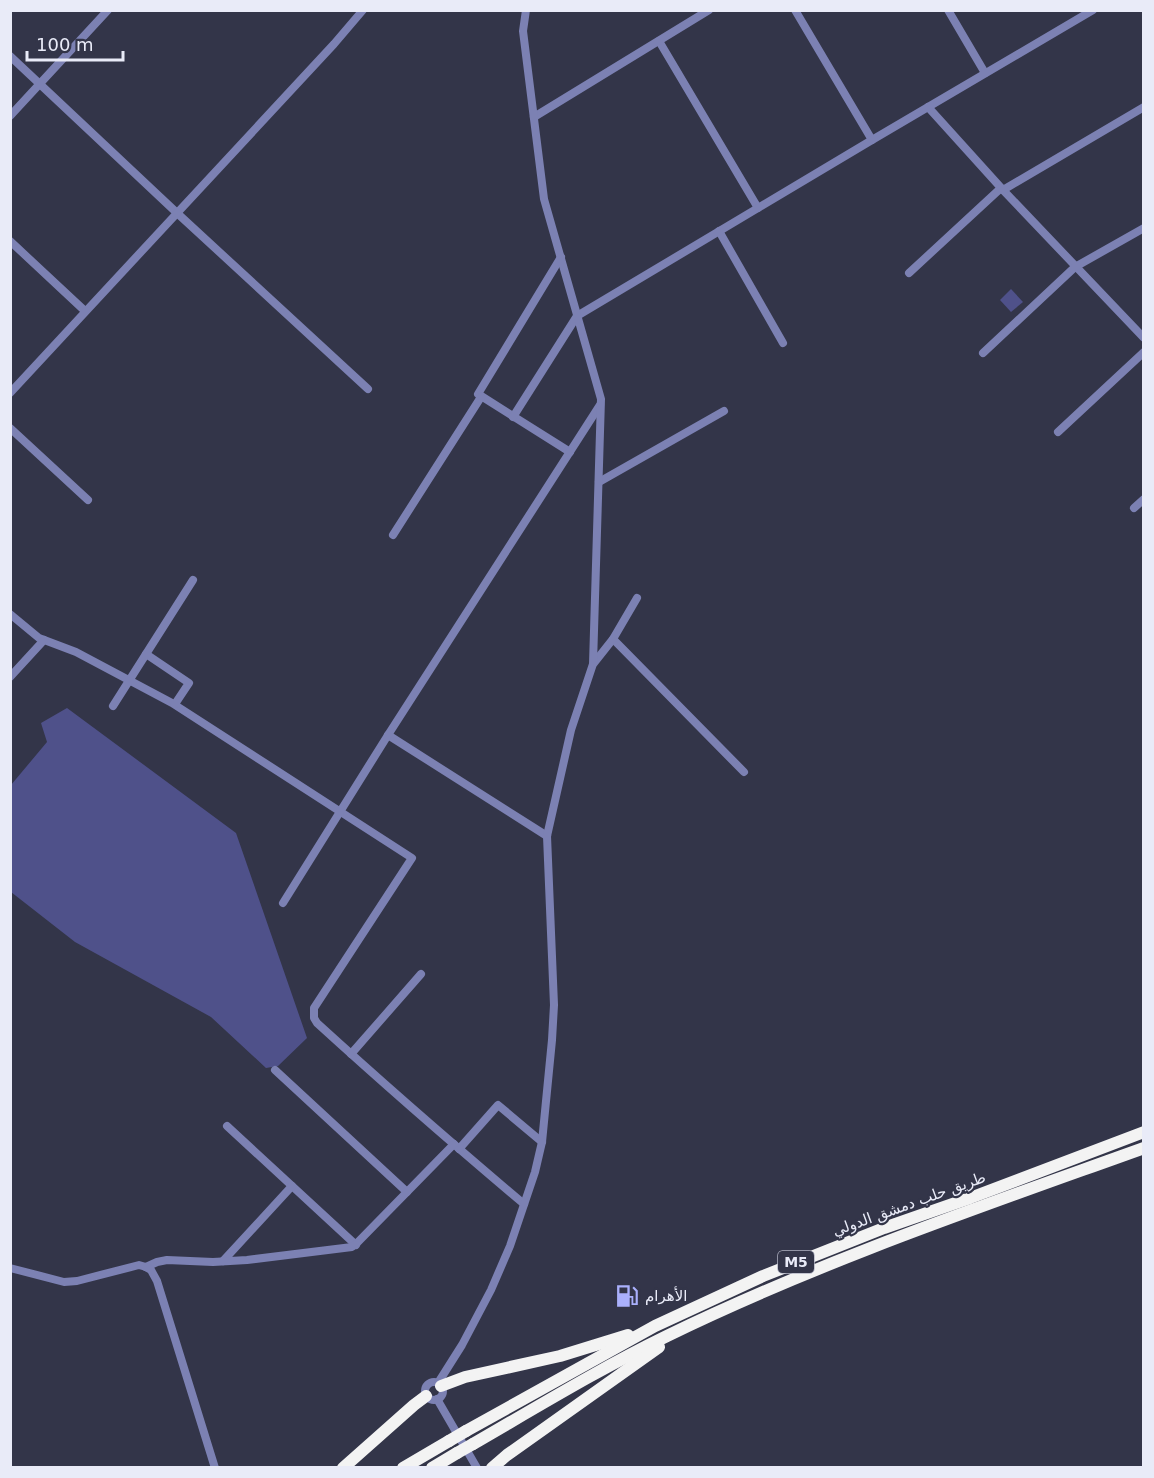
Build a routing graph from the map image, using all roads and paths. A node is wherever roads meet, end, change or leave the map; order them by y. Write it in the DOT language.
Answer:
graph roads {
  1 [pos="108,10"];
  2 [pos="363,10"];
  3 [pos="526,10"];
  4 [pos="709,10"];
  5 [pos="795,10"];
  6 [pos="948,10"];
  7 [pos="1093,10"];
  8 [pos="659,41"];
  9 [pos="10,56"];
  10 [pos="985,73"];
  11 [pos="40,84"];
  12 [pos="928,107"];
  13 [pos="1143,107"];
  14 [pos="10,116"];
  15 [pos="534,117"];
  16 [pos="872,140"];
  17 [pos="1002,189"];
  18 [pos="758,208"];
  19 [pos="177,213"];
  20 [pos="1143,228"];
  21 [pos="719,231"];
  22 [pos="10,242"];
  23 [pos="561,257"];
  24 [pos="1075,267"];
  25 [pos="909,273"];
  26 [pos="85,311"];
  27 [pos="577,315"];
  28 [pos="1143,338"];
  29 [pos="783,343"];
  30 [pos="1143,352"];
  31 [pos="983,353"];
  32 [pos="368,389"];
  33 [pos="10,393"];
  34 [pos="481,396"];
  35 [pos="601,405"];
  36 [pos="724,411"];
  37 [pos="513,417"];
  38 [pos="10,428"];
  39 [pos="1058,432"];
  40 [pos="570,452"];
  41 [pos="599,482"];
  42 [pos="88,500"];
  43 [pos="1143,500"];
  44 [pos="1134,508"];
  45 [pos="393,535"];
  46 [pos="193,580"];
  47 [pos="637,598"];
  48 [pos="10,614"];
  49 [pos="613,639"];
  50 [pos="44,640"];
  51 [pos="146,654"];
  52 [pos="593,664"];
  53 [pos="10,677"];
  54 [pos="130,680"];
  55 [pos="175,704"];
  56 [pos="113,706"];
  57 [pos="388,735"];
  58 [pos="744,772"];
  59 [pos="340,811"];
  60 [pos="547,836"];
  61 [pos="283,903"];
  62 [pos="422,974"];
  63 [pos="351,1054"];
  64 [pos="275,1071"];
  65 [pos="227,1126"];
  66 [pos="1143,1132"];
  67 [pos="542,1142"];
  68 [pos="456,1146"];
  69 [pos="1143,1148"];
  70 [pos="292,1186"];
  71 [pos="407,1192"];
  72 [pos="524,1204"];
  73 [pos="356,1245"];
  74 [pos="224,1261"];
  75 [pos="146,1267"];
  76 [pos="10,1268"];
  77 [pos="655,1326"];
  78 [pos="689,1326"];
  79 [pos="436,1391"];
  80 [pos="215,1467"];
  81 [pos="343,1467"];
  82 [pos="403,1467"];
  83 [pos="432,1467"];
  84 [pos="478,1467"];
  85 [pos="485,1467"];
  86 [pos="492,1467"];
  1 -- 11 [label="street"];
  2 -- 19 [label="street"];
  3 -- 15 [label="street"];
  4 -- 8 [label="street"];
  5 -- 16 [label="street"];
  6 -- 10 [label="street"];
  7 -- 10 [label="street"];
  8 -- 15 [label="street"];
  8 -- 18 [label="street"];
  9 -- 11 [label="street"];
  10 -- 12 [label="street"];
  11 -- 14 [label="street"];
  11 -- 19 [label="street"];
  12 -- 16 [label="street"];
  12 -- 17 [label="street"];
  13 -- 17 [label="street"];
  15 -- 23 [label="street"];
  16 -- 18 [label="street"];
  17 -- 24 [label="street"];
  17 -- 25 [label="street"];
  18 -- 21 [label="street"];
  19 -- 26 [label="street"];
  19 -- 32 [label="street"];
  20 -- 24 [label="street"];
  21 -- 27 [label="street"];
  21 -- 29 [label="street"];
  22 -- 26 [label="street"];
  23 -- 27 [label="street"];
  23 -- 34 [label="street"];
  24 -- 28 [label="street"];
  24 -- 31 [label="street"];
  26 -- 33 [label="street"];
  27 -- 35 [label="street"];
  27 -- 37 [label="street"];
  30 -- 39 [label="street"];
  34 -- 37 [label="street"];
  34 -- 45 [label="street"];
  35 -- 40 [label="street"];
  35 -- 41 [label="street"];
  36 -- 41 [label="street"];
  37 -- 40 [label="street"];
  38 -- 42 [label="street"];
  40 -- 57 [label="street"];
  41 -- 52 [label="street"];
  43 -- 44 [label="street"];
  46 -- 51 [label="street"];
  47 -- 49 [label="street"];
  48 -- 50 [label="street"];
  49 -- 52 [label="street"];
  49 -- 58 [label="street"];
  50 -- 53 [label="street"];
  50 -- 54 [label="street"];
  51 -- 54 [label="street"];
  51 -- 55 [label="street"];
  52 -- 60 [label="street"];
  54 -- 55 [label="street"];
  54 -- 56 [label="street"];
  55 -- 59 [label="street"];
  57 -- 59 [label="street"];
  57 -- 60 [label="street"];
  59 -- 61 [label="street"];
  59 -- 63 [label="street"];
  60 -- 67 [label="street"];
  62 -- 63 [label="street"];
  63 -- 68 [label="street"];
  64 -- 71 [label="street"];
  65 -- 70 [label="street"];
  66 -- 77 [label="highway, طريق حلب دمشق الدولي / M5"];
  67 -- 68 [label="street"];
  67 -- 72 [label="street"];
  68 -- 71 [label="street"];
  68 -- 72 [label="street"];
  69 -- 78 [label="highway, طريق حلب دمشق الدولي / M5"];
  70 -- 73 [label="street"];
  70 -- 74 [label="street"];
  71 -- 73 [label="street"];
  72 -- 79 [label="street"];
  73 -- 74 [label="street"];
  74 -- 75 [label="street"];
  75 -- 76 [label="street"];
  75 -- 80 [label="street"];
  77 -- 79 [label="highway"];
  77 -- 82 [label="highway, طريق حلب دمشق الدولي / M5, bridge"];
  78 -- 83 [label="highway, طريق حلب دمشق الدولي / M5, bridge"];
  78 -- 86 [label="highway"];
  79 -- 81 [label="highway"];
  79 -- 84 [label="street"];
  84 -- 85 [label="street"];
}
